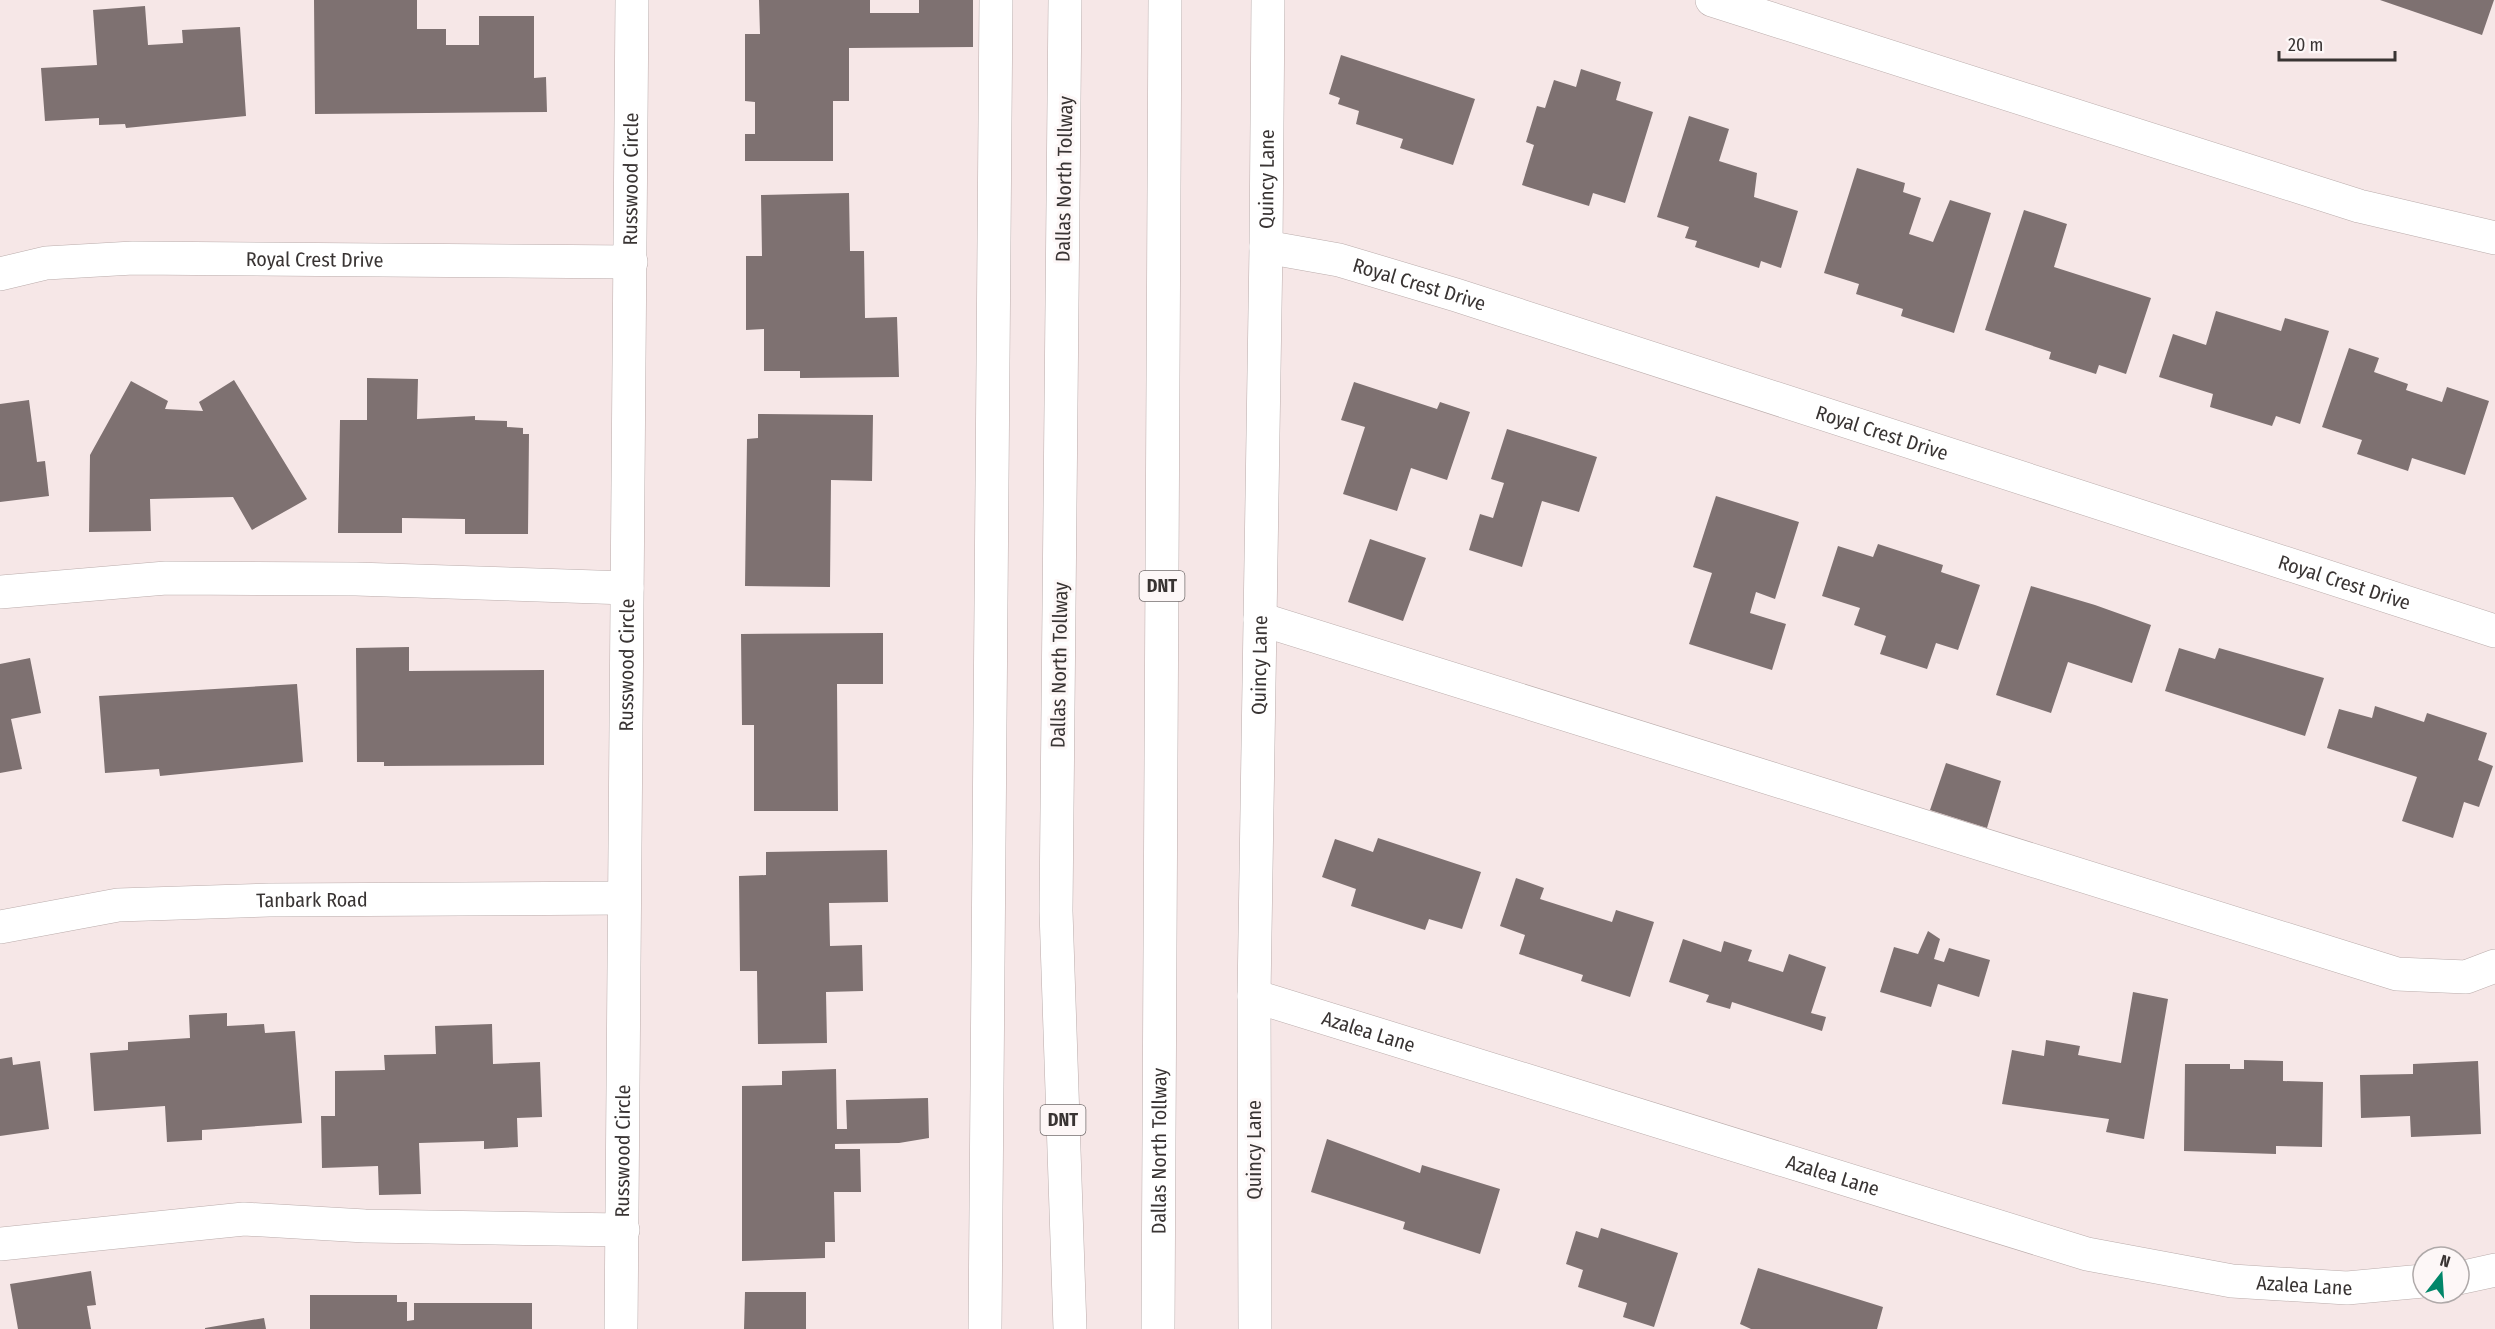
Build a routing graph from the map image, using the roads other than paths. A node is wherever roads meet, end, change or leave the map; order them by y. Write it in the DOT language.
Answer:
graph roads {
  1 [pos="632,0"];
  2 [pos="996,0"];
  3 [pos="1065,0"];
  4 [pos="1165,0"];
  5 [pos="1268,0"];
  6 [pos="1712,0"];
  7 [pos="2495,238"];
  8 [pos="1266,247"];
  9 [pos="631,262"];
  10 [pos="0,274"];
  11 [pos="627,588"];
  12 [pos="0,592"];
  13 [pos="1260,619"];
  14 [pos="2495,631"];
  15 [pos="624,898"];
  16 [pos="0,927"];
  17 [pos="2495,966"];
  18 [pos="1254,996"];
  19 [pos="623,1230"];
  20 [pos="0,1244"];
  21 [pos="2495,1270"];
  22 [pos="2471,1275"];
  23 [pos="2411,1282"];
  24 [pos="621,1329"];
  25 [pos="985,1329"];
  26 [pos="1070,1329"];
  27 [pos="1158,1329"];
  28 [pos="1255,1329"];
  1 -- 9 [label="main road, Russwood Circle"];
  2 -- 25 [label="main road"];
  3 -- 26 [label="main road, Dallas North Tollway / DNT"];
  4 -- 27 [label="main road, Dallas North Tollway / DNT"];
  5 -- 8 [label="main road, Quincy Lane"];
  6 -- 7 [label="main road"];
  8 -- 13 [label="main road, Quincy Lane"];
  8 -- 14 [label="main road, Royal Crest Drive"];
  9 -- 10 [label="main road, Royal Crest Drive"];
  9 -- 11 [label="main road, Russwood Circle"];
  11 -- 12 [label="main road"];
  11 -- 15 [label="main road, Russwood Circle"];
  13 -- 17 [label="main road"];
  13 -- 18 [label="main road, Quincy Lane"];
  15 -- 16 [label="main road, Tanbark Road"];
  15 -- 19 [label="main road, Russwood Circle"];
  18 -- 23 [label="main road, Azalea Lane"];
  18 -- 28 [label="main road, Quincy Lane"];
  19 -- 20 [label="main road"];
  19 -- 24 [label="main road, Russwood Circle"];
  21 -- 22 [label="main road"];
}
